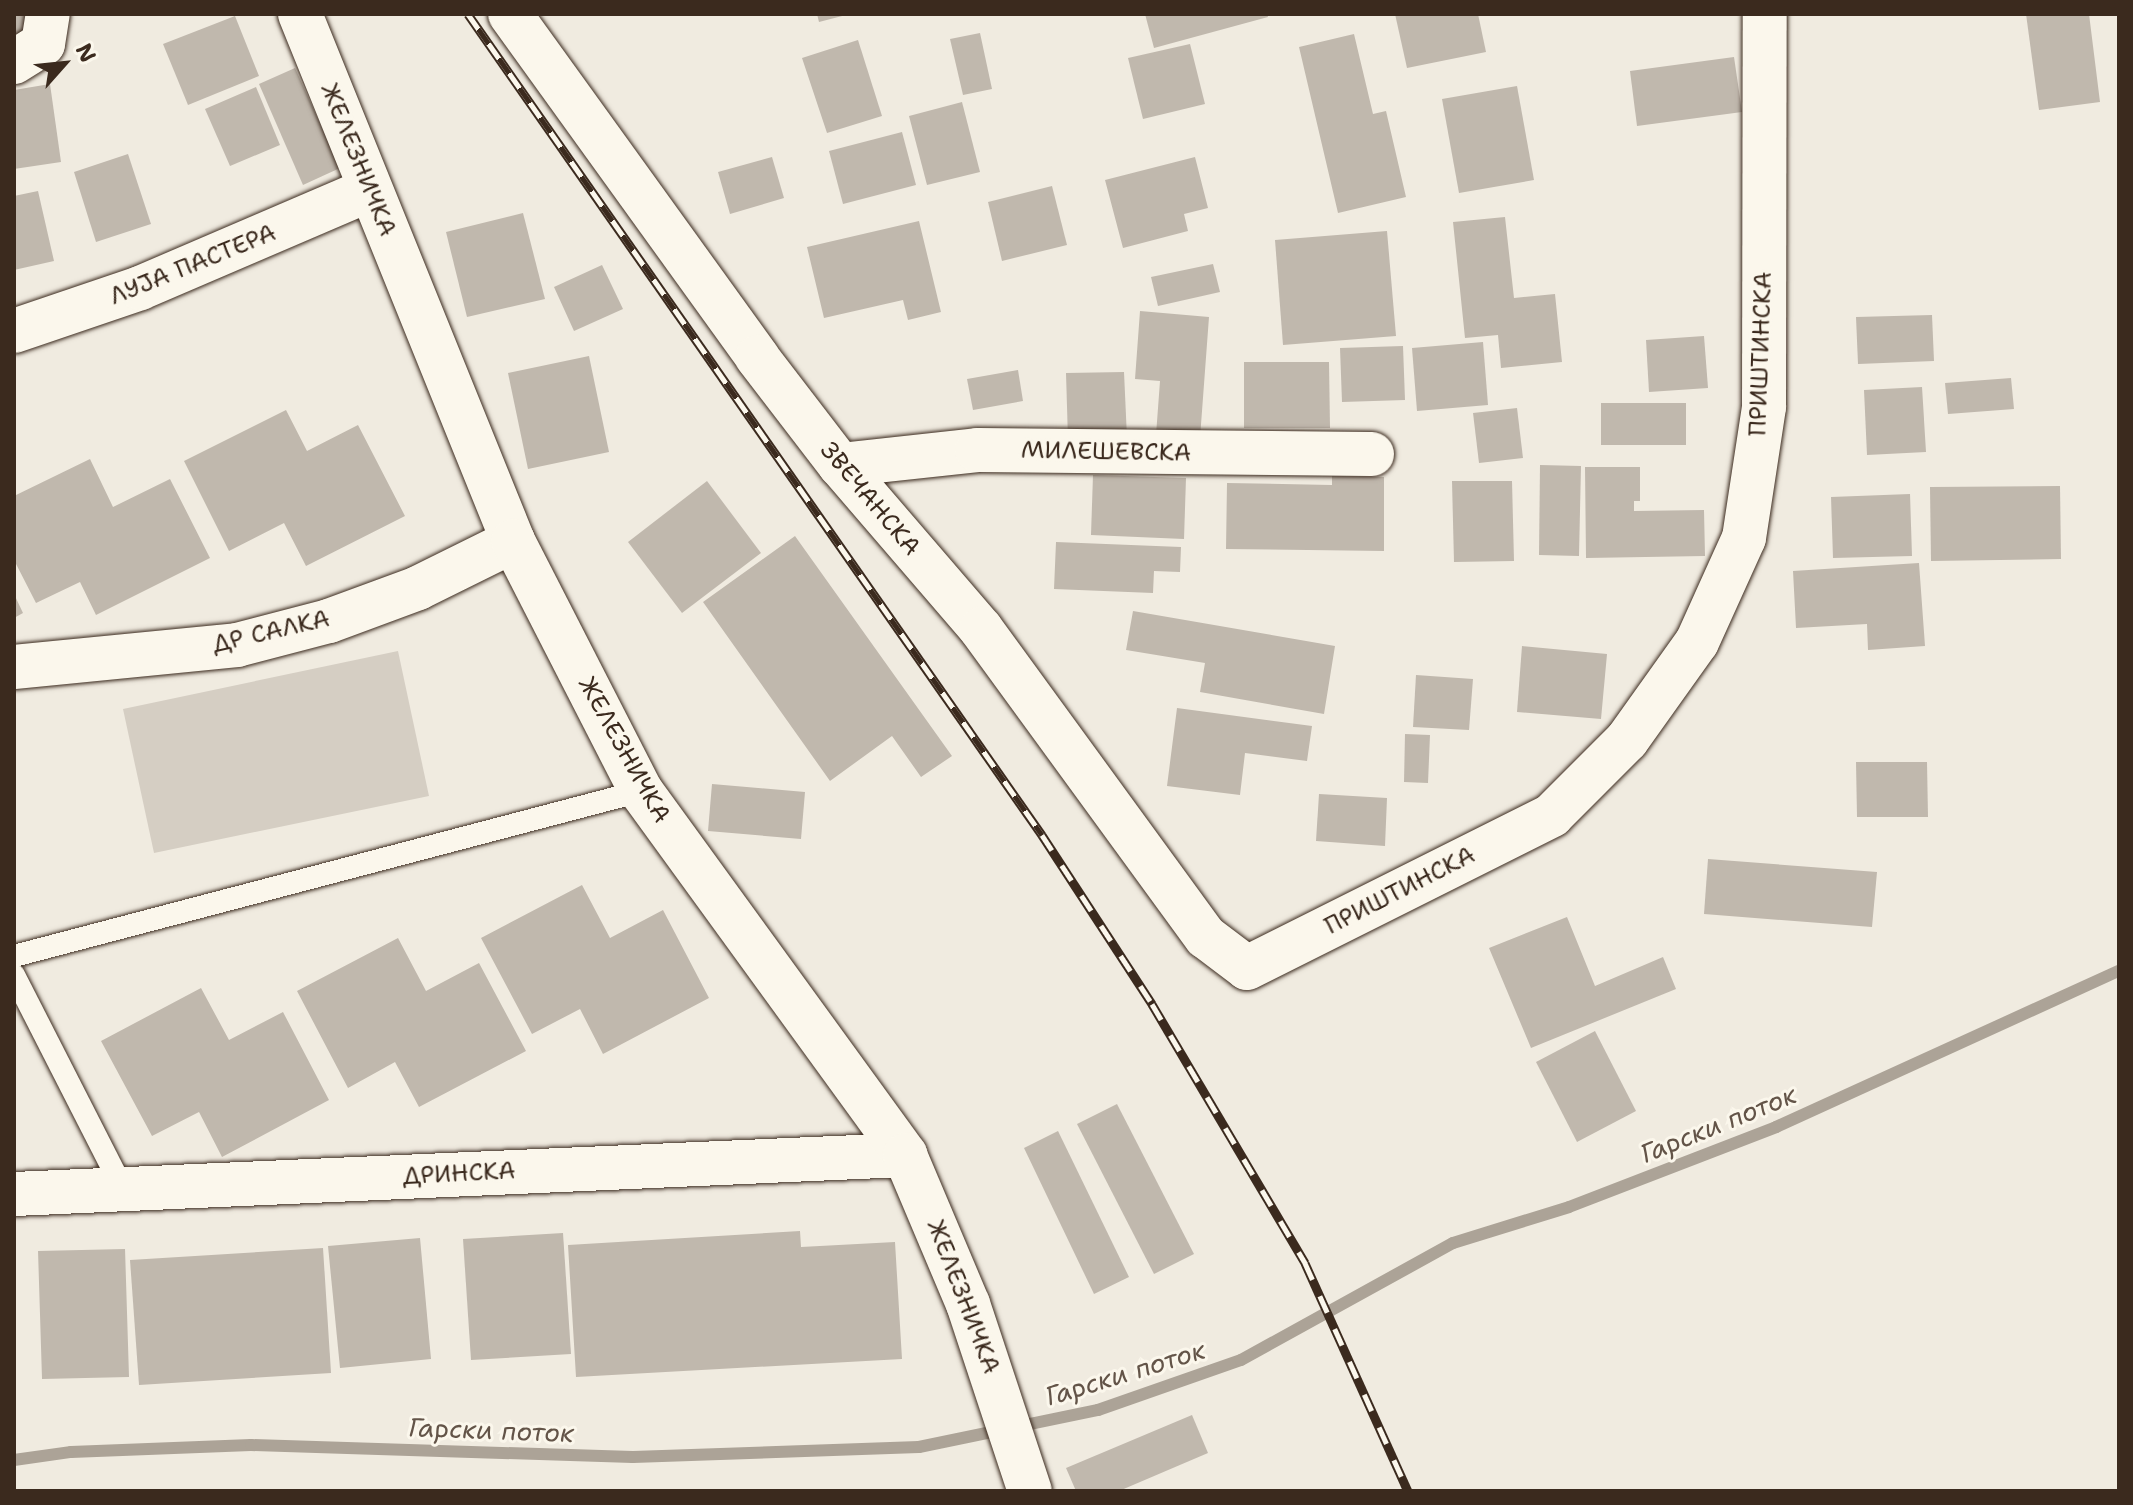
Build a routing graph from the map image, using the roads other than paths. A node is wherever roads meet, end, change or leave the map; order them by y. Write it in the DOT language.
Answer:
graph roads {
  1 [pos="48,14"];
  2 [pos="300,14"];
  3 [pos="1765,14"];
  4 [pos="527,18"];
  5 [pos="14,62"];
  6 [pos="369,190"];
  7 [pos="14,331"];
  8 [pos="1372,454"];
  9 [pos="840,465"];
  10 [pos="513,541"];
  11 [pos="14,667"];
  12 [pos="641,791"];
  13 [pos="14,956"];
  14 [pos="1247,968"];
  15 [pos="14,975"];
  16 [pos="905,1155"];
  17 [pos="123,1189"];
  18 [pos="14,1194"];
  19 [pos="1026,1482"];
  1 -- 5 [label="street"];
  2 -- 6 [label="street, ЖЕЛЕЗНИЧКА"];
  3 -- 14 [label="street, ПРИШТИНСКА"];
  4 -- 9 [label="street, ЗВЕЧАНСКА"];
  6 -- 7 [label="street, ЛУЈА ПАСТЕРА"];
  6 -- 10 [label="street, ЖЕЛЕЗНИЧКА"];
  8 -- 9 [label="street, МИЛЕШЕВСКА"];
  9 -- 14 [label="street, ЗВЕЧАНСКА"];
  10 -- 11 [label="street, ДР САЛКА"];
  10 -- 12 [label="street, ЖЕЛЕЗНИЧКА"];
  12 -- 13 [label="lane"];
  12 -- 16 [label="street, ЖЕЛЕЗНИЧКА"];
  15 -- 17 [label="lane"];
  16 -- 17 [label="street, ДРИНСКА"];
  16 -- 19 [label="street, ЖЕЛЕЗНИЧКА"];
  17 -- 18 [label="street, ДРИНСКА"];
}
